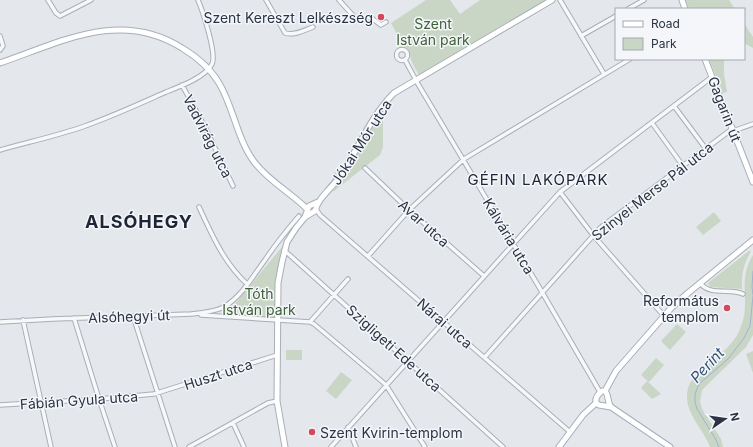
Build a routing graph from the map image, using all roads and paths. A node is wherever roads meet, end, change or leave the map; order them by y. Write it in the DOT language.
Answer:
graph roads {
  1 [pos="48,0"];
  2 [pos="91,0"];
  3 [pos="198,0"];
  4 [pos="266,0"];
  5 [pos="339,0"];
  6 [pos="552,0"];
  7 [pos="560,0"];
  8 [pos="644,0"];
  9 [pos="630,8"];
  10 [pos="615,17"];
  11 [pos="386,22"];
  12 [pos="313,27"];
  13 [pos="0,36"];
  14 [pos="581,36"];
  15 [pos="0,50"];
  16 [pos="405,60"];
  17 [pos="628,60"];
  18 [pos="705,60"];
  19 [pos="0,63"];
  20 [pos="209,69"];
  21 [pos="604,74"];
  22 [pos="712,77"];
  23 [pos="416,80"];
  24 [pos="182,85"];
  25 [pos="674,106"];
  26 [pos="652,123"];
  27 [pos="753,124"];
  28 [pos="733,130"];
  29 [pos="706,149"];
  30 [pos="0,150"];
  31 [pos="464,159"];
  32 [pos="683,166"];
  33 [pos="365,168"];
  34 [pos="753,182"];
  35 [pos="233,186"];
  36 [pos="560,192"];
  37 [pos="199,207"];
  38 [pos="311,209"];
  39 [pos="409,210"];
  40 [pos="299,216"];
  41 [pos="593,235"];
  42 [pos="753,241"];
  43 [pos="513,244"];
  44 [pos="284,250"];
  45 [pos="368,256"];
  46 [pos="484,276"];
  47 [pos="348,279"];
  48 [pos="700,283"];
  49 [pos="247,284"];
  50 [pos="542,292"];
  51 [pos="334,294"];
  52 [pos="743,294"];
  53 [pos="225,306"];
  54 [pos="191,314"];
  55 [pos="133,316"];
  56 [pos="226,316"];
  57 [pos="664,316"];
  58 [pos="74,318"];
  59 [pos="23,320"];
  60 [pos="278,320"];
  61 [pos="0,322"];
  62 [pos="310,322"];
  63 [pos="444,322"];
  64 [pos="277,355"];
  65 [pos="485,357"];
  66 [pos="408,361"];
  67 [pos="386,386"];
  68 [pos="603,392"];
  69 [pos="158,393"];
  70 [pos="607,398"];
  71 [pos="99,399"];
  72 [pos="277,401"];
  73 [pos="41,403"];
  74 [pos="599,404"];
  75 [pos="0,405"];
  76 [pos="611,407"];
  77 [pos="233,423"];
  78 [pos="348,427"];
  79 [pos="570,432"];
  80 [pos="52,447"];
  81 [pos="115,447"];
  82 [pos="175,447"];
  83 [pos="189,447"];
  84 [pos="244,447"];
  85 [pos="285,447"];
  86 [pos="331,447"];
  87 [pos="356,447"];
  88 [pos="425,447"];
  89 [pos="503,447"];
  90 [pos="559,447"];
  91 [pos="670,447"];
  1 -- 2 [label="street"];
  3 -- 20 [label="street"];
  4 -- 12 [label="street"];
  5 -- 11 [label="street"];
  6 -- 23 [label="street, Jókai Mór utca"];
  7 -- 14 [label="street"];
  8 -- 9 [label="street"];
  10 -- 14 [label="street"];
  13 -- 15 [label="street"];
  14 -- 21 [label="street"];
  16 -- 23 [label="street, Kálvária utca"];
  17 -- 21 [label="street"];
  18 -- 22 [label="street, Gagarin út"];
  19 -- 20 [label="street, Nárai utca"];
  20 -- 24 [label="street"];
  20 -- 38 [label="street, Nárai utca"];
  21 -- 31 [label="street"];
  22 -- 25 [label="street"];
  22 -- 28 [label="street, Gagarin út"];
  23 -- 31 [label="street, Kálvária utca"];
  23 -- 38 [label="street, Jókai Mór utca"];
  24 -- 30 [label="street"];
  24 -- 35 [label="street, Vadvirág utca"];
  25 -- 26 [label="street"];
  25 -- 29 [label="street"];
  26 -- 32 [label="street"];
  26 -- 36 [label="street"];
  27 -- 28 [label="street, Szinyei Merse Pál utca"];
  28 -- 29 [label="street, Szinyei Merse Pál utca"];
  28 -- 34 [label="street, Gagarin út"];
  29 -- 32 [label="street, Szinyei Merse Pál utca"];
  31 -- 39 [label="street"];
  31 -- 43 [label="street, Kálvária utca"];
  32 -- 41 [label="street, Szinyei Merse Pál utca"];
  33 -- 39 [label="street, Avar utca"];
  36 -- 41 [label="street"];
  36 -- 43 [label="street"];
  37 -- 49 [label="street"];
  38 -- 44 [label="street, Jókai Mór utca"];
  38 -- 45 [label="street, Nárai utca"];
  39 -- 45 [label="street"];
  39 -- 46 [label="street, Avar utca"];
  40 -- 49 [label="street, Alsóhegyi út"];
  41 -- 50 [label="street, Szinyei Merse Pál utca"];
  41 -- 57 [label="street"];
  42 -- 48 [label="street"];
  43 -- 46 [label="street"];
  43 -- 50 [label="street, Kálvária utca"];
  44 -- 51 [label="street, Szigligeti Ede utca"];
  44 -- 60 [label="street"];
  45 -- 63 [label="street, Nárai utca"];
  46 -- 63 [label="street"];
  47 -- 51 [label="street"];
  48 -- 52 [label="street"];
  48 -- 57 [label="street"];
  49 -- 53 [label="street, Alsóhegyi út"];
  50 -- 65 [label="street, Szinyei Merse Pál utca"];
  50 -- 68 [label="street, Kálvária utca"];
  51 -- 62 [label="street"];
  51 -- 66 [label="street, Szigligeti Ede utca"];
  53 -- 54 [label="street, Alsóhegyi út"];
  53 -- 56 [label="street"];
  54 -- 55 [label="street, Alsóhegyi út"];
  54 -- 56 [label="street"];
  55 -- 58 [label="street, Alsóhegyi út"];
  55 -- 69 [label="street"];
  56 -- 60 [label="street"];
  57 -- 68 [label="street"];
  58 -- 59 [label="street, Alsóhegyi út"];
  58 -- 71 [label="street"];
  59 -- 61 [label="street, Alsóhegyi út"];
  59 -- 73 [label="street"];
  60 -- 62 [label="street"];
  60 -- 64 [label="street"];
  62 -- 67 [label="street"];
  63 -- 65 [label="street, Nárai utca"];
  63 -- 66 [label="street"];
  64 -- 69 [label="street, Huszt utca"];
  64 -- 72 [label="street"];
  65 -- 79 [label="street, Nárai utca"];
  66 -- 67 [label="street"];
  66 -- 89 [label="street, Szigligeti Ede utca"];
  67 -- 78 [label="street"];
  67 -- 88 [label="street"];
  68 -- 70 [label="street"];
  68 -- 74 [label="street"];
  69 -- 71 [label="street, Fábián Gyula utca"];
  69 -- 82 [label="street"];
  70 -- 74 [label="street"];
  70 -- 76 [label="street"];
  71 -- 73 [label="street, Fábián Gyula utca"];
  71 -- 81 [label="street"];
  72 -- 77 [label="street"];
  72 -- 85 [label="street"];
  73 -- 75 [label="street, Fábián Gyula utca"];
  73 -- 80 [label="street"];
  74 -- 76 [label="street"];
  74 -- 79 [label="street"];
  76 -- 91 [label="street"];
  77 -- 83 [label="street"];
  77 -- 84 [label="street"];
  78 -- 86 [label="street"];
  78 -- 87 [label="street"];
  79 -- 90 [label="street"];
}
